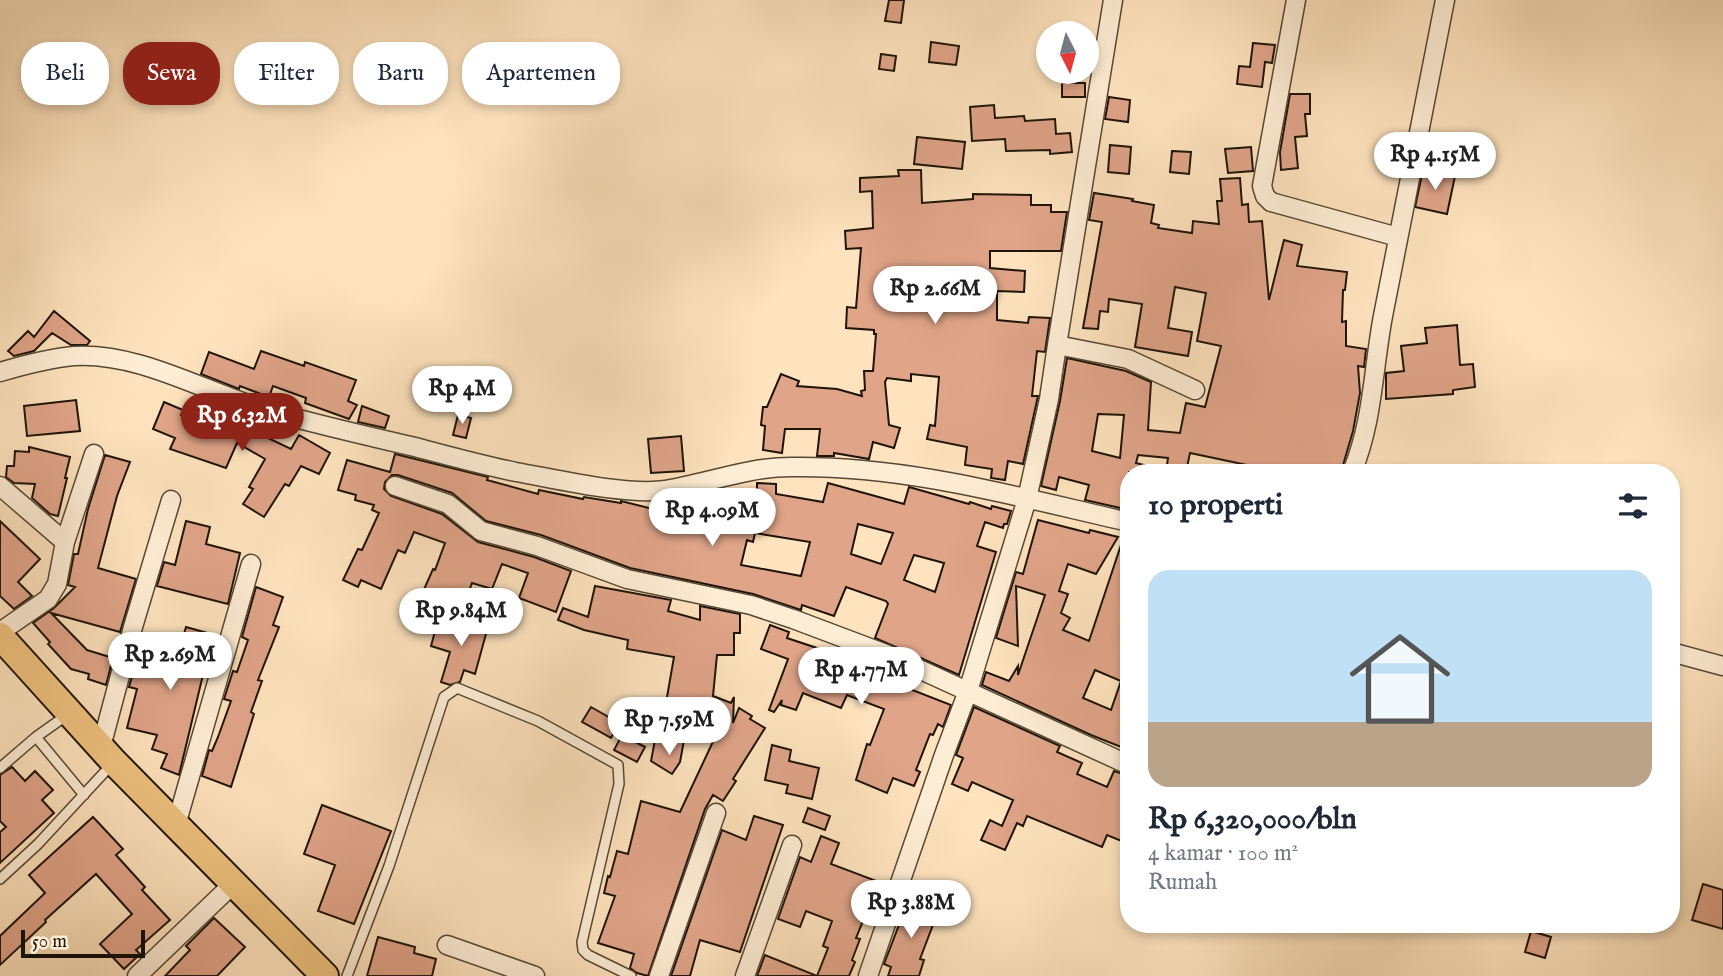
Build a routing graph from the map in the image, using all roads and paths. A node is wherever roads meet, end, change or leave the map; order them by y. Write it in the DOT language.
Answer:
graph roads {
  1 [pos="1114,0"];
  2 [pos="1296,0"];
  3 [pos="1445,0"];
  4 [pos="1398,237"];
  5 [pos="1056,345"];
  6 [pos="0,372"];
  7 [pos="1195,390"];
  8 [pos="94,454"];
  9 [pos="1355,464"];
  10 [pos="0,486"];
  11 [pos="395,486"];
  12 [pos="1027,499"];
  13 [pos="171,500"];
  14 [pos="1120,520"];
  15 [pos="65,542"];
  16 [pos="251,564"];
  17 [pos="5,644"];
  18 [pos="1680,654"];
  19 [pos="1723,666"];
  20 [pos="968,691"];
  21 [pos="70,713"];
  22 [pos="36,737"];
  23 [pos="107,755"];
  24 [pos="1120,761"];
  25 [pos="0,768"];
  26 [pos="83,795"];
  27 [pos="716,813"];
  28 [pos="176,825"];
  29 [pos="792,845"];
  30 [pos="0,879"];
  31 [pos="233,884"];
  32 [pos="447,945"];
  33 [pos="137,976"];
  34 [pos="325,976"];
  35 [pos="347,976"];
  36 [pos="535,976"];
  37 [pos="631,976"];
  38 [pos="659,976"];
  39 [pos="745,976"];
  40 [pos="869,976"];
  1 -- 5 [label="street"];
  2 -- 4 [label="street"];
  3 -- 4 [label="street"];
  4 -- 9 [label="street"];
  5 -- 7 [label="street"];
  5 -- 12 [label="street"];
  6 -- 12 [label="street"];
  8 -- 15 [label="street"];
  10 -- 15 [label="street"];
  11 -- 20 [label="street"];
  12 -- 14 [label="street"];
  12 -- 20 [label="street"];
  13 -- 23 [label="street"];
  15 -- 17 [label="street"];
  16 -- 28 [label="street"];
  17 -- 21 [label="main road"];
  18 -- 19 [label="street"];
  20 -- 24 [label="street"];
  20 -- 40 [label="street"];
  21 -- 22 [label="lane"];
  21 -- 23 [label="main road"];
  22 -- 25 [label="lane"];
  22 -- 26 [label="lane"];
  23 -- 26 [label="lane"];
  23 -- 28 [label="main road"];
  26 -- 30 [label="lane"];
  27 -- 38 [label="street"];
  28 -- 31 [label="main road"];
  29 -- 39 [label="street"];
  31 -- 33 [label="street"];
  31 -- 34 [label="main road"];
  32 -- 36 [label="street"];
  35 -- 37 [label="lane"];
}
